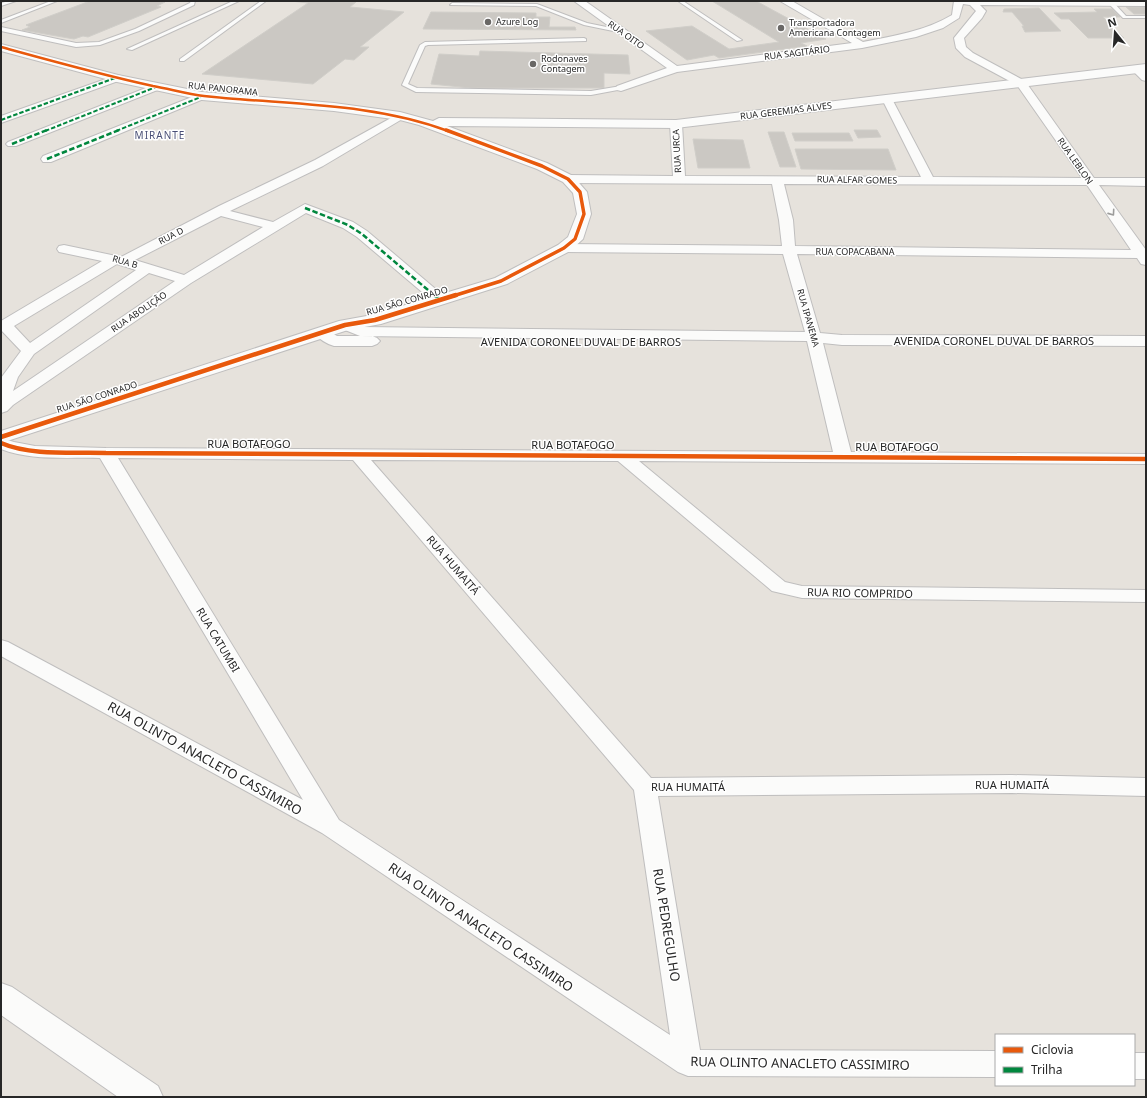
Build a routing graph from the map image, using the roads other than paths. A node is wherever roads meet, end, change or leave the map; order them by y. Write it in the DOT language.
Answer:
graph roads {
  1 [pos="14,1"];
  2 [pos="55,1"];
  3 [pos="193,1"];
  4 [pos="237,1"];
  5 [pos="264,1"];
  6 [pos="579,1"];
  7 [pos="680,1"];
  8 [pos="785,1"];
  9 [pos="959,2"];
  10 [pos="972,2"];
  11 [pos="1081,2"];
  12 [pos="1111,3"];
  13 [pos="1146,3"];
  14 [pos="452,4"];
  15 [pos="1,5"];
  16 [pos="1146,17"];
  17 [pos="1,22"];
  18 [pos="1,29"];
  19 [pos="137,30"];
  20 [pos="618,30"];
  21 [pos="163,34"];
  22 [pos="117,38"];
  23 [pos="125,39"];
  24 [pos="132,40"];
  25 [pos="584,40"];
  26 [pos="739,40"];
  27 [pos="144,43"];
  28 [pos="862,45"];
  29 [pos="1,47"];
  30 [pos="130,49"];
  31 [pos="182,60"];
  32 [pos="1141,68"];
  33 [pos="675,69"];
  34 [pos="996,70"];
  35 [pos="97,72"];
  36 [pos="82,78"];
  37 [pos="117,78"];
  38 [pos="1146,78"];
  39 [pos="1021,84"];
  40 [pos="60,87"];
  41 [pos="156,87"];
  42 [pos="992,87"];
  43 [pos="621,88"];
  44 [pos="202,96"];
  45 [pos="887,99"];
  46 [pos="1,110"];
  47 [pos="400,116"];
  48 [pos="1,120"];
  49 [pos="424,122"];
  50 [pos="676,124"];
  51 [pos="12,144"];
  52 [pos="47,159"];
  53 [pos="568,179"];
  54 [pos="678,179"];
  55 [pos="777,180"];
  56 [pos="930,181"];
  57 [pos="1090,182"];
  58 [pos="1146,182"];
  59 [pos="222,210"];
  60 [pos="273,226"];
  61 [pos="158,235"];
  62 [pos="564,248"];
  63 [pos="64,250"];
  64 [pos="789,252"];
  65 [pos="1144,256"];
  66 [pos="119,260"];
  67 [pos="146,269"];
  68 [pos="186,280"];
  69 [pos="440,300"];
  70 [pos="340,332"];
  71 [pos="441,337"];
  72 [pos="815,340"];
  73 [pos="1146,341"];
  74 [pos="29,351"];
  75 [pos="4,405"];
  76 [pos="2,443"];
  77 [pos="106,453"];
  78 [pos="358,455"];
  79 [pos="621,455"];
  80 [pos="843,456"];
  81 [pos="1146,459"];
  82 [pos="1146,596"];
  83 [pos="1,647"];
  84 [pos="645,787"];
  85 [pos="1146,787"];
  86 [pos="330,826"];
  87 [pos="1,997"];
  88 [pos="688,1064"];
  89 [pos="995,1064"];
  90 [pos="1135,1066"];
  91 [pos="1146,1066"];
  92 [pos="146,1097"];
  1 -- 15 [label="lane"];
  2 -- 17 [label="lane"];
  3 -- 19 [label="lane"];
  4 -- 21 [label="lane"];
  5 -- 31 [label="lane"];
  6 -- 20 [label="street, RUA OITO"];
  7 -- 26 [label="lane"];
  8 -- 28 [label="street"];
  9 -- 10 [label="street"];
  9 -- 28 [label="street, RUA SAGITÁRIO"];
  10 -- 11 [label="street"];
  10 -- 34 [label="street, RUA LEBLON"];
  11 -- 12 [label="street"];
  12 -- 13 [label="street"];
  12 -- 16 [label="lane"];
  14 -- 20 [label="lane"];
  18 -- 22 [label="lane"];
  19 -- 21 [label="lane"];
  19 -- 22 [label="lane"];
  20 -- 33 [label="street, RUA OITO"];
  21 -- 27 [label="lane"];
  22 -- 23 [label="lane"];
  24 -- 27 [label="lane"];
  25 -- 43 [label="lane"];
  27 -- 30 [label="lane"];
  28 -- 33 [label="street, RUA SAGITÁRIO"];
  29 -- 35 [label="street, RUA PANORAMA"];
  32 -- 38 [label="street"];
  32 -- 39 [label="street, RUA GEREMIAS ALVES"];
  33 -- 43 [label="street, RUA SAGITÁRIO"];
  34 -- 39 [label="street, RUA LEBLON"];
  34 -- 42 [label="street"];
  35 -- 36 [label="street"];
  35 -- 37 [label="street, RUA PANORAMA"];
  37 -- 41 [label="street, RUA PANORAMA"];
  37 -- 48 [label="street"];
  39 -- 42 [label="street, RUA GEREMIAS ALVES"];
  39 -- 57 [label="street, RUA LEBLON"];
  40 -- 46 [label="street"];
  41 -- 44 [label="street, RUA PANORAMA"];
  41 -- 51 [label="street"];
  42 -- 45 [label="street, RUA GEREMIAS ALVES"];
  44 -- 47 [label="street, RUA PANORAMA"];
  44 -- 52 [label="street"];
  45 -- 50 [label="street, RUA GEREMIAS ALVES"];
  45 -- 56 [label="street"];
  47 -- 49 [label="street, RUA PANORAMA"];
  47 -- 59 [label="street"];
  49 -- 50 [label="street, RUA GEREMIAS ALVES"];
  49 -- 53 [label="street, RUA SÃO CONRADO"];
  50 -- 54 [label="street, RUA URCA"];
  53 -- 54 [label="street, RUA ALFAR GOMES"];
  53 -- 62 [label="street, RUA SÃO CONRADO"];
  54 -- 55 [label="street, RUA ALFAR GOMES"];
  55 -- 56 [label="street, RUA ALFAR GOMES"];
  55 -- 64 [label="street, RUA IPANEMA"];
  56 -- 57 [label="street, RUA ALFAR GOMES"];
  57 -- 58 [label="street, RUA ALFAR GOMES"];
  57 -- 65 [label="street, RUA LEBLON, one-way"];
  59 -- 60 [label="street"];
  59 -- 61 [label="street"];
  59 -- 66 [label="street, RUA D"];
  60 -- 68 [label="street, RUA ABOLIÇÃO"];
  60 -- 69 [label="street, RUA ABOLIÇÃO"];
  62 -- 64 [label="street, RUA COPACABANA"];
  62 -- 69 [label="street, RUA SÃO CONRADO"];
  63 -- 66 [label="street, RUA B"];
  64 -- 65 [label="street, RUA COPACABANA"];
  64 -- 72 [label="street, RUA IPANEMA"];
  66 -- 67 [label="street, RUA B"];
  66 -- 74 [label="street"];
  67 -- 68 [label="street, RUA B"];
  67 -- 74 [label="street, RUA ABOLIÇÃO"];
  68 -- 75 [label="street, RUA ABOLIÇÃO"];
  69 -- 70 [label="street, RUA SÃO CONRADO"];
  70 -- 71 [label="street, AVENIDA CORONEL DUVAL DE BARROS"];
  70 -- 71 [label="street, AVENIDA CORONEL DUVAL DE BARROS"];
  70 -- 76 [label="street, RUA SÃO CONRADO"];
  71 -- 72 [label="street, AVENIDA CORONEL DUVAL DE BARROS"];
  72 -- 73 [label="street, AVENIDA CORONEL DUVAL DE BARROS"];
  72 -- 80 [label="street, RUA IPANEMA"];
  74 -- 75 [label="street, RUA ABOLIÇÃO"];
  76 -- 77 [label="street, RUA BOTAFOGO"];
  77 -- 78 [label="street, RUA BOTAFOGO"];
  77 -- 86 [label="street, RUA CATUMBI"];
  78 -- 79 [label="street, RUA BOTAFOGO"];
  78 -- 84 [label="street, RUA HUMAITÁ"];
  79 -- 80 [label="street, RUA BOTAFOGO"];
  79 -- 82 [label="street, RUA RIO COMPRIDO"];
  80 -- 81 [label="street, RUA BOTAFOGO"];
  83 -- 86 [label="street, RUA OLINTO ANACLETO CASSIMIRO"];
  84 -- 85 [label="street, RUA HUMAITÁ"];
  84 -- 88 [label="street, RUA PEDREGULHO"];
  86 -- 88 [label="street, RUA OLINTO ANACLETO CASSIMIRO"];
  87 -- 92 [label="street"];
  88 -- 89 [label="street, RUA OLINTO ANACLETO CASSIMIRO"];
  90 -- 91 [label="street"];
}
